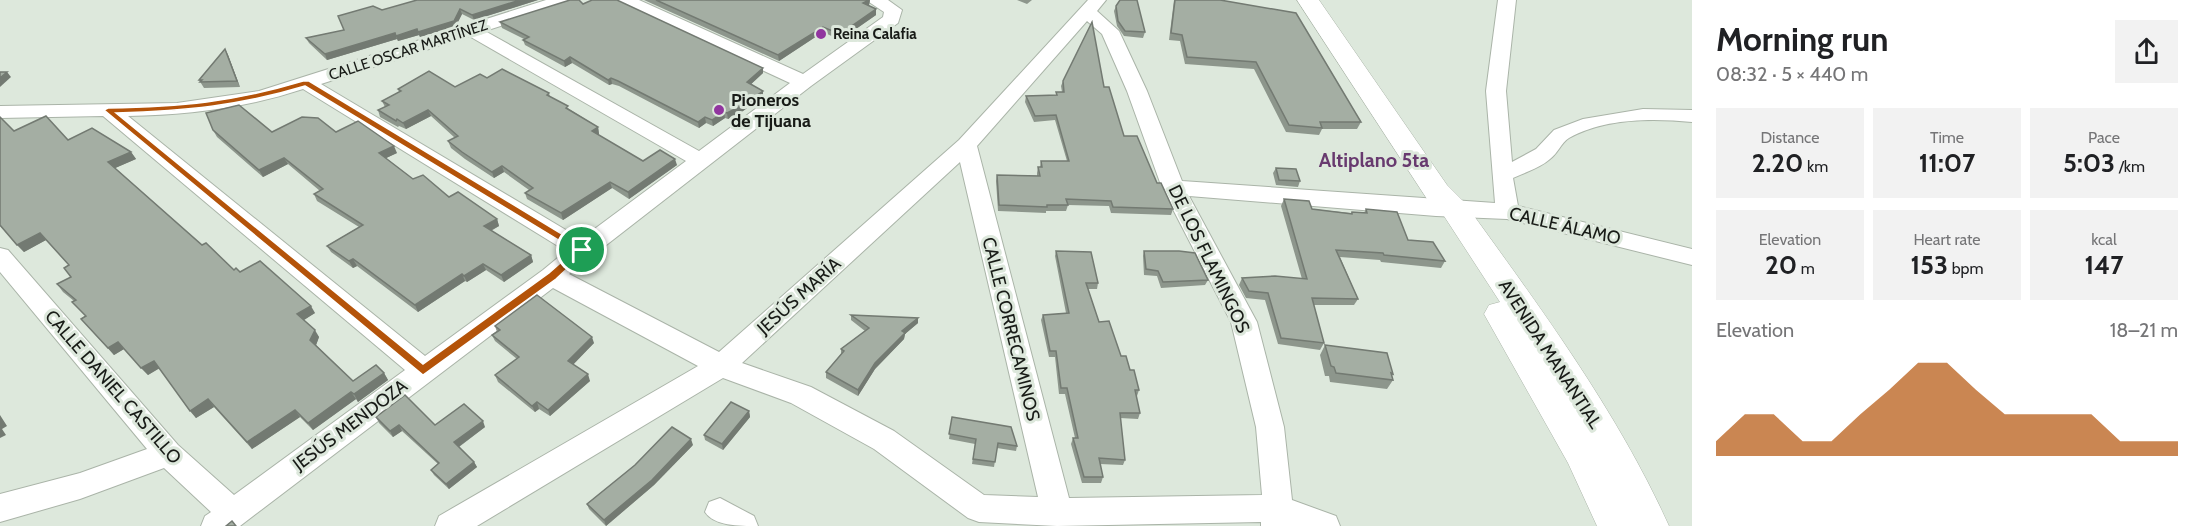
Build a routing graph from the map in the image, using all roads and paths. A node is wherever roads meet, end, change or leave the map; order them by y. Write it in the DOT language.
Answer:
graph roads {
  1 [pos="564,0"];
  2 [pos="625,0"];
  3 [pos="1308,0"];
  4 [pos="1507,0"];
  5 [pos="884,5"];
  6 [pos="1092,5"];
  7 [pos="471,30"];
  8 [pos="804,82"];
  9 [pos="306,83"];
  10 [pos="108,110"];
  11 [pos="0,112"];
  12 [pos="1692,116"];
  13 [pos="966,145"];
  14 [pos="702,161"];
  15 [pos="1502,175"];
  16 [pos="1173,188"];
  17 [pos="1442,203"];
  18 [pos="1507,211"];
  19 [pos="582,250"];
  20 [pos="0,257"];
  21 [pos="1692,257"];
  22 [pos="552,276"];
  23 [pos="721,366"];
  24 [pos="423,370"];
  25 [pos="168,454"];
  26 [pos="0,508"];
  27 [pos="1057,512"];
  28 [pos="976,517"];
  29 [pos="1277,517"];
  30 [pos="225,519"];
  31 [pos="450,526"];
  32 [pos="1325,526"];
  33 [pos="1617,526"];
  34 [pos="1649,526"];
  1 -- 7 [label="street, CALLE OSCAR MARTÍNEZ"];
  2 -- 8 [label="street"];
  3 -- 17 [label="street, AVENIDA MANANTIAL"];
  4 -- 15 [label="street"];
  5 -- 8 [label="street, JESÚS MENDOZA"];
  6 -- 13 [label="street, JESÚS MARÍA"];
  6 -- 16 [label="street, DE LOS FLAMINGOS"];
  7 -- 9 [label="street, CALLE OSCAR MARTÍNEZ"];
  7 -- 14 [label="street"];
  8 -- 14 [label="street, JESÚS MENDOZA"];
  9 -- 10 [label="street, CALLE OSCAR MARTÍNEZ"];
  9 -- 19 [label="street"];
  10 -- 11 [label="street, CALLE OSCAR MARTÍNEZ"];
  10 -- 24 [label="street"];
  12 -- 15 [label="street"];
  13 -- 23 [label="street, JESÚS MARÍA"];
  13 -- 27 [label="street, CALLE CORRECAMINOS"];
  14 -- 19 [label="street, JESÚS MENDOZA"];
  15 -- 18 [label="street"];
  16 -- 17 [label="street, CALLE ÁLAMO"];
  16 -- 29 [label="street, DE LOS FLAMINGOS"];
  17 -- 18 [label="street, CALLE ÁLAMO"];
  17 -- 33 [label="street, AVENIDA MANANTIAL"];
  17 -- 34 [label="street, AVENIDA MANANTIAL"];
  18 -- 21 [label="street, CALLE ÁLAMO"];
  19 -- 22 [label="street, JESÚS MENDOZA"];
  20 -- 25 [label="street, CALLE DANIEL CASTILLO"];
  22 -- 23 [label="street"];
  22 -- 24 [label="street, JESÚS MENDOZA"];
  23 -- 28 [label="street"];
  23 -- 31 [label="street, JESÚS MARÍA"];
  24 -- 30 [label="street, JESÚS MENDOZA"];
  25 -- 26 [label="street"];
  25 -- 30 [label="street, CALLE DANIEL CASTILLO"];
  27 -- 28 [label="street"];
  27 -- 29 [label="street"];
  29 -- 32 [label="street"];
}
